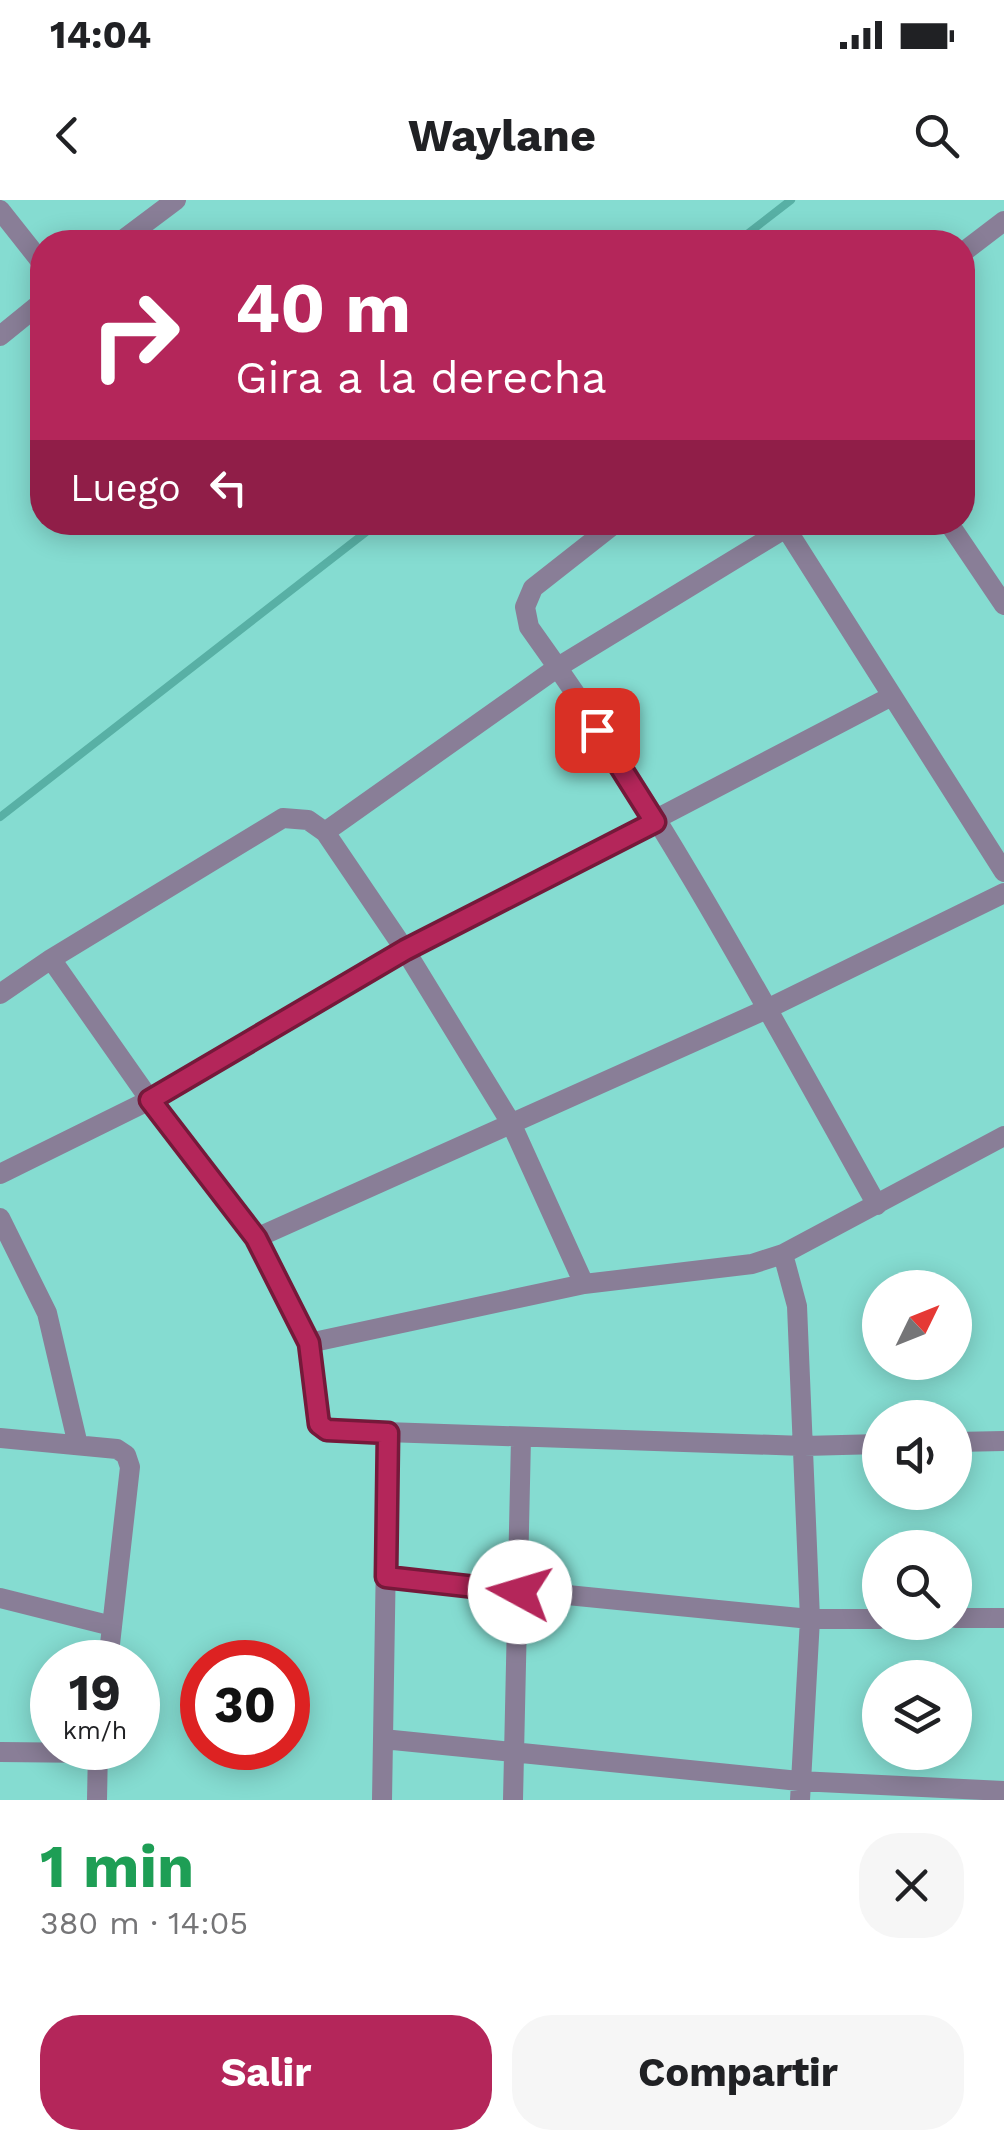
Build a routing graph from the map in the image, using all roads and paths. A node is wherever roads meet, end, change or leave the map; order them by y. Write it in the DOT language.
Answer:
graph roads {
  1 [pos="176,200"];
  2 [pos="0,210"];
  3 [pos="1004,221"];
  4 [pos="136,230"];
  5 [pos="975,243"];
  6 [pos="30,248"];
  7 [pos="30,312"];
  8 [pos="0,336"];
  9 [pos="600,535"];
  10 [pos="768,535"];
  11 [pos="790,535"];
  12 [pos="957,535"];
  13 [pos="1004,604"];
  14 [pos="558,668"];
  15 [pos="890,697"];
  16 [pos="655,822"];
  17 [pos="325,832"];
  18 [pos="1004,872"];
  19 [pos="1004,892"];
  20 [pos="405,950"];
  21 [pos="51,959"];
  22 [pos="0,994"];
  23 [pos="767,1009"];
  24 [pos="150,1100"];
  25 [pos="511,1123"];
  26 [pos="1004,1136"];
  27 [pos="0,1174"];
  28 [pos="877,1205"];
  29 [pos="0,1218"];
  30 [pos="256,1238"];
  31 [pos="784,1254"];
  32 [pos="584,1284"];
  33 [pos="309,1343"];
  34 [pos="388,1433"];
  35 [pos="0,1438"];
  36 [pos="521,1438"];
  37 [pos="1004,1441"];
  38 [pos="972,1442"];
  39 [pos="862,1444"];
  40 [pos="78,1445"];
  41 [pos="804,1446"];
  42 [pos="386,1577"];
  43 [pos="520,1592"];
  44 [pos="0,1598"];
  45 [pos="862,1618"];
  46 [pos="972,1618"];
  47 [pos="1004,1618"];
  48 [pos="810,1619"];
  49 [pos="112,1626"];
  50 [pos="110,1640"];
  51 [pos="383,1739"];
  52 [pos="30,1751"];
  53 [pos="513,1751"];
  54 [pos="0,1752"];
  55 [pos="97,1770"];
  56 [pos="1004,1790"];
  57 [pos="799,1791"];
  58 [pos="97,1800"];
  59 [pos="382,1800"];
  60 [pos="513,1800"];
  1 -- 4 [label="street"];
  2 -- 6 [label="street"];
  3 -- 5 [label="street"];
  7 -- 8 [label="street"];
  9 -- 14 [label="street"];
  10 -- 14 [label="street"];
  11 -- 15 [label="street"];
  12 -- 13 [label="street"];
  14 -- 16 [label="street"];
  14 -- 17 [label="street"];
  15 -- 16 [label="street"];
  15 -- 18 [label="street"];
  16 -- 20 [label="street"];
  16 -- 23 [label="street"];
  17 -- 20 [label="street"];
  17 -- 21 [label="street"];
  19 -- 23 [label="street"];
  20 -- 24 [label="street"];
  20 -- 25 [label="street"];
  21 -- 22 [label="street"];
  21 -- 24 [label="street"];
  23 -- 25 [label="street"];
  23 -- 28 [label="street"];
  24 -- 27 [label="street"];
  24 -- 30 [label="street"];
  25 -- 30 [label="street"];
  25 -- 32 [label="street"];
  26 -- 28 [label="street"];
  28 -- 31 [label="street"];
  29 -- 40 [label="street"];
  30 -- 33 [label="street"];
  31 -- 32 [label="street"];
  31 -- 41 [label="street"];
  32 -- 33 [label="street"];
  33 -- 34 [label="street"];
  34 -- 36 [label="street"];
  34 -- 42 [label="street"];
  35 -- 40 [label="street"];
  36 -- 41 [label="street"];
  36 -- 43 [label="street"];
  37 -- 38 [label="street"];
  39 -- 41 [label="street"];
  40 -- 49 [label="street"];
  41 -- 48 [label="street"];
  42 -- 43 [label="street"];
  42 -- 51 [label="street"];
  43 -- 48 [label="street"];
  43 -- 53 [label="street"];
  44 -- 49 [label="street"];
  45 -- 48 [label="street"];
  46 -- 47 [label="street"];
  48 -- 57 [label="street"];
  49 -- 50 [label="street"];
  51 -- 53 [label="street"];
  51 -- 59 [label="street"];
  52 -- 54 [label="street"];
  53 -- 57 [label="street"];
  53 -- 60 [label="street"];
  55 -- 58 [label="street"];
  56 -- 57 [label="street"];
}
